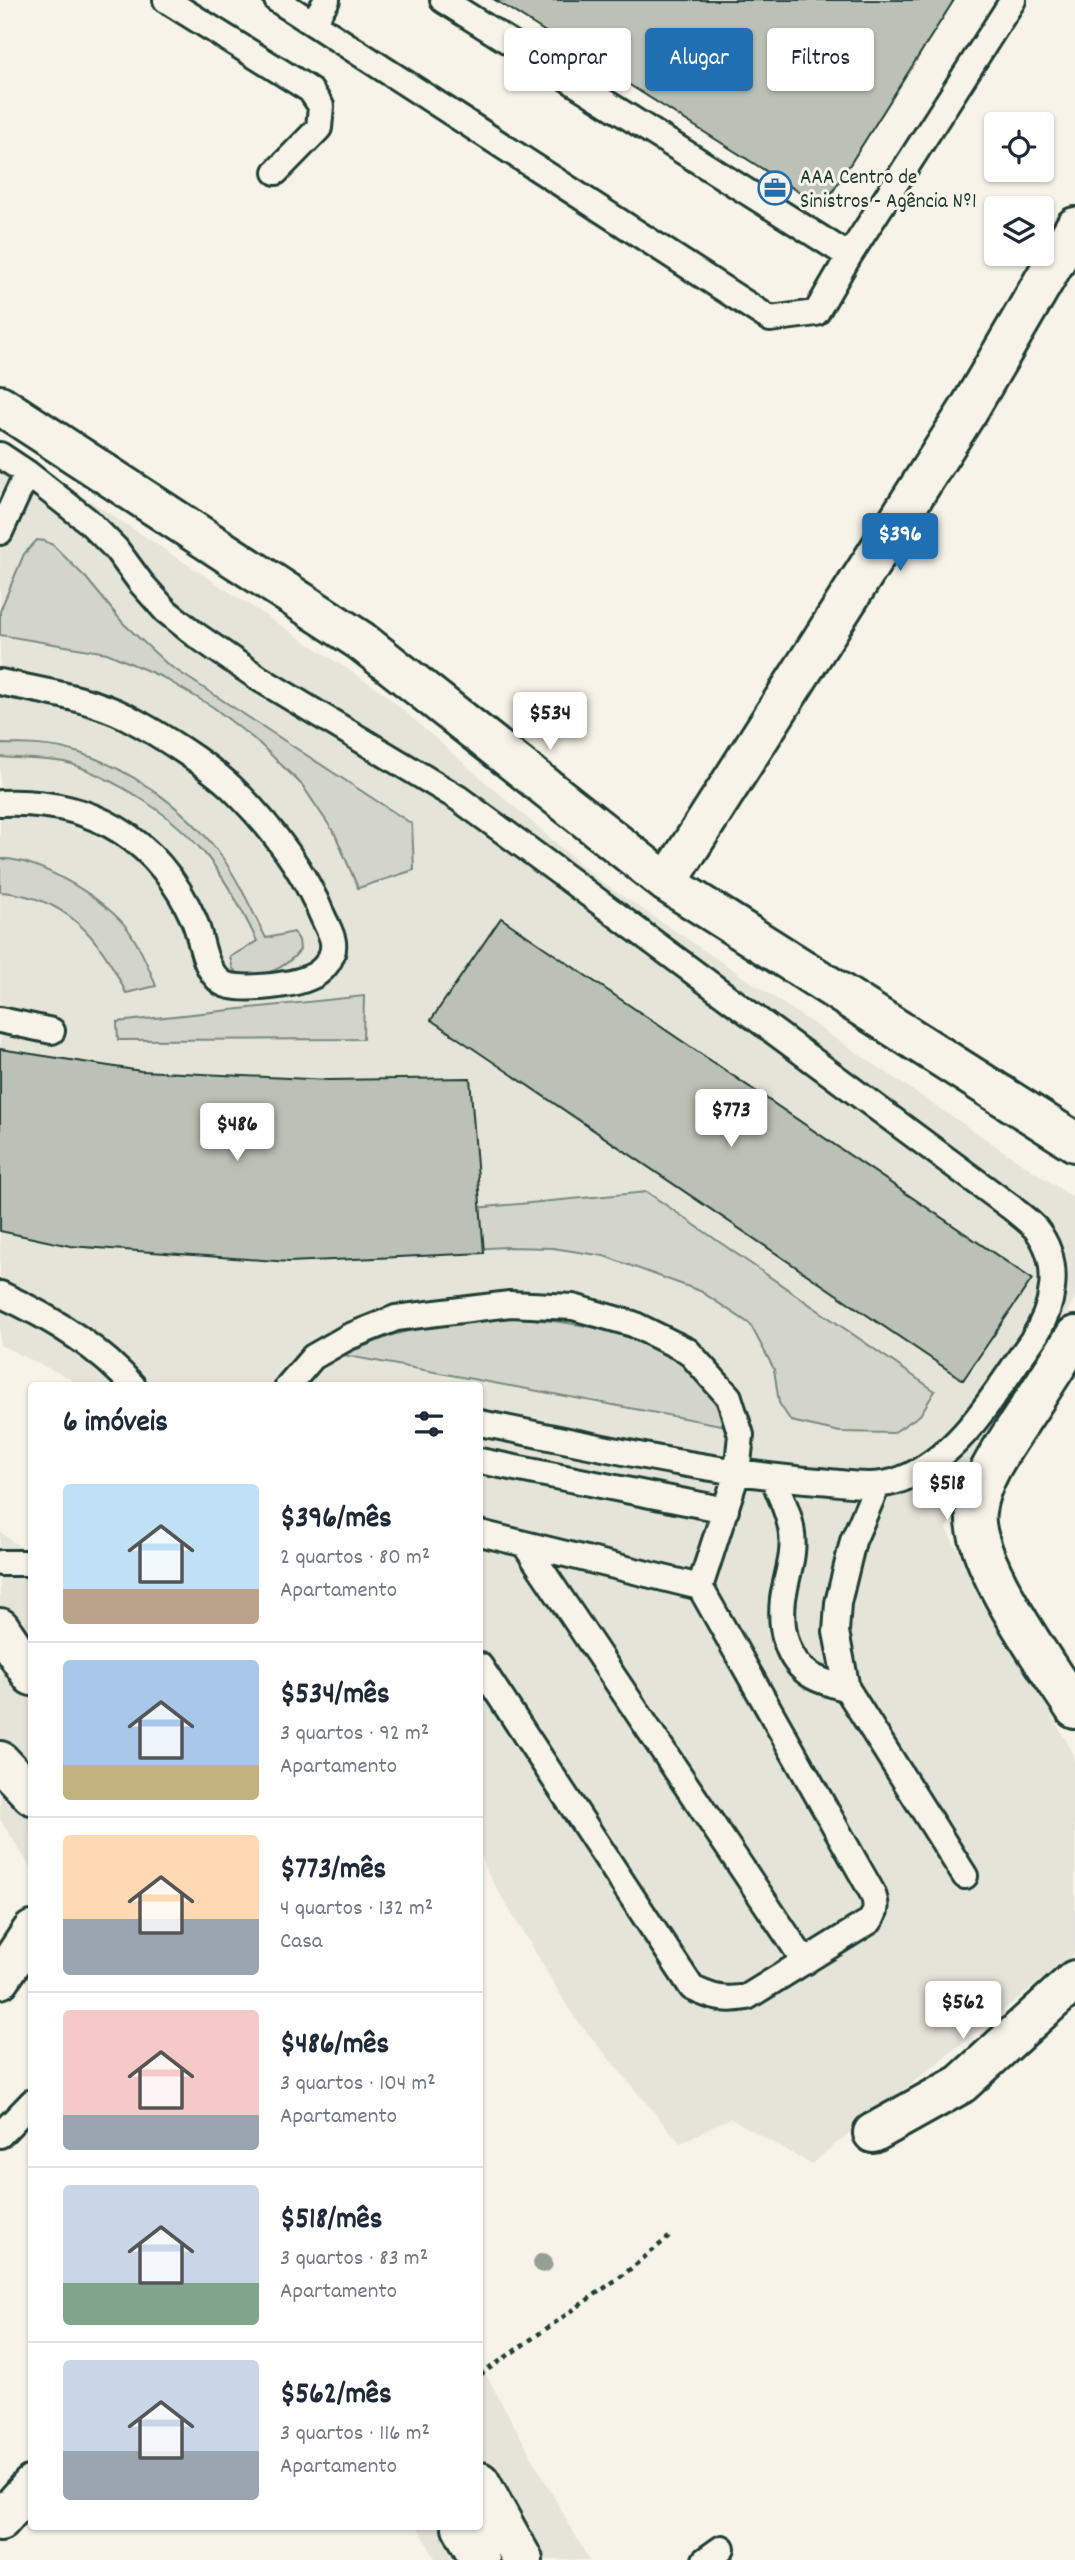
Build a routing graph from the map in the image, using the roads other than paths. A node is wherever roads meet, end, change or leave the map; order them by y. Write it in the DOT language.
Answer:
graph roads {
  1 [pos="166,0"];
  2 [pos="277,0"];
  3 [pos="327,0"];
  4 [pos="443,0"];
  5 [pos="1013,0"];
  6 [pos="313,22"];
  7 [pos="276,172"];
  8 [pos="1075,227"];
  9 [pos="849,256"];
  10 [pos="0,405"];
  11 [pos="0,455"];
  12 [pos="27,473"];
  13 [pos="0,532"];
  14 [pos="0,682"];
  15 [pos="0,803"];
  16 [pos="667,883"];
  17 [pos="0,1020"];
  18 [pos="52,1031"];
  19 [pos="1075,1142"];
  20 [pos="0,1294"];
  21 [pos="1075,1336"];
  22 [pos="129,1382"];
  23 [pos="291,1382"];
  24 [pos="483,1424"];
  25 [pos="483,1462"];
  26 [pos="737,1473"];
  27 [pos="773,1477"];
  28 [pos="877,1486"];
  29 [pos="726,1510"];
  30 [pos="483,1534"];
  31 [pos="525,1545"];
  32 [pos="0,1563"];
  33 [pos="28,1563"];
  34 [pos="700,1587"];
  35 [pos="0,1628"];
  36 [pos="28,1670"];
  37 [pos="483,1671"];
  38 [pos="848,1689"];
  39 [pos="1075,1709"];
  40 [pos="0,1761"];
  41 [pos="28,1791"];
  42 [pos="965,1877"];
  43 [pos="28,1937"];
  44 [pos="805,1962"];
  45 [pos="0,1979"];
  46 [pos="1075,1980"];
  47 [pos="28,2106"];
  48 [pos="873,2133"];
  49 [pos="0,2136"];
  50 [pos="483,2487"];
  51 [pos="28,2490"];
  52 [pos="0,2521"];
  53 [pos="464,2530"];
  54 [pos="480,2560"];
  55 [pos="523,2560"];
  1 -- 7 [label="lane"];
  2 -- 6 [label="lane"];
  3 -- 6 [label="lane"];
  4 -- 9 [label="lane"];
  5 -- 9 [label="lane"];
  6 -- 9 [label="lane"];
  8 -- 16 [label="street"];
  10 -- 16 [label="street"];
  11 -- 12 [label="lane"];
  12 -- 13 [label="lane"];
  12 -- 28 [label="lane"];
  14 -- 15 [label="lane"];
  16 -- 19 [label="street"];
  17 -- 18 [label="lane"];
  20 -- 22 [label="lane"];
  21 -- 39 [label="street"];
  23 -- 26 [label="lane"];
  24 -- 26 [label="lane"];
  25 -- 29 [label="lane"];
  26 -- 27 [label="lane"];
  26 -- 29 [label="lane"];
  27 -- 28 [label="lane"];
  27 -- 38 [label="lane"];
  28 -- 38 [label="lane"];
  29 -- 34 [label="lane"];
  30 -- 31 [label="lane"];
  31 -- 34 [label="lane"];
  31 -- 44 [label="lane"];
  32 -- 33 [label="lane"];
  34 -- 44 [label="lane"];
  35 -- 36 [label="street"];
  37 -- 44 [label="lane"];
  38 -- 42 [label="lane"];
  40 -- 41 [label="street"];
  43 -- 45 [label="street"];
  46 -- 48 [label="street"];
  47 -- 49 [label="lane"];
  50 -- 55 [label="street"];
  51 -- 52 [label="street"];
  53 -- 54 [label="street"];
}
